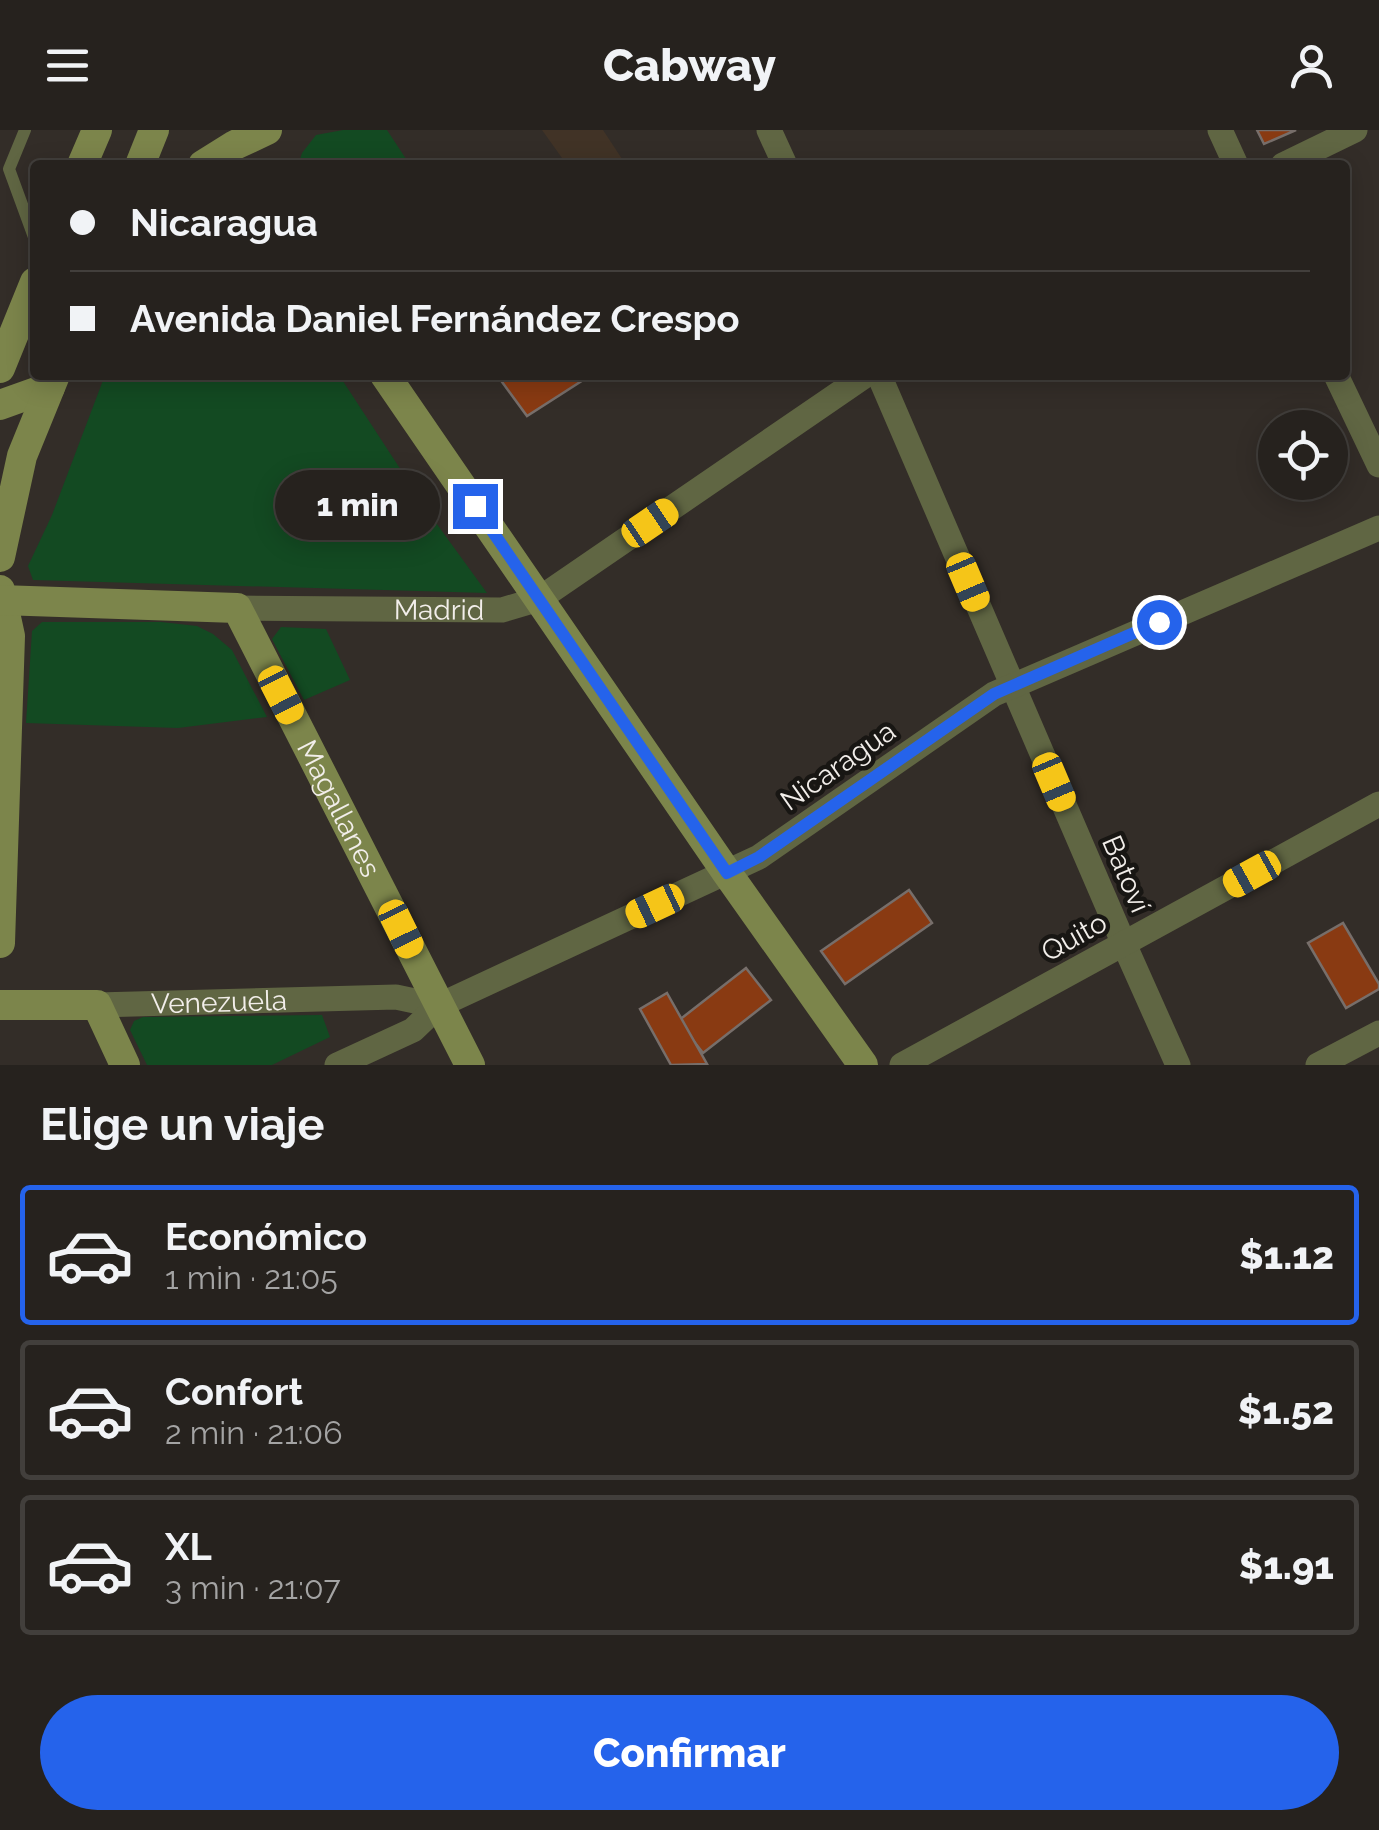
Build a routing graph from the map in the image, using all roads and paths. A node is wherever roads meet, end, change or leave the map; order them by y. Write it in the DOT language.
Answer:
graph roads {
  1 [pos="25,130"];
  2 [pos="96,130"];
  3 [pos="154,130"];
  4 [pos="267,130"];
  5 [pos="769,130"];
  6 [pos="1220,130"];
  7 [pos="1355,130"];
  8 [pos="237,147"];
  9 [pos="84,160"];
  10 [pos="142,160"];
  11 [pos="212,160"];
  12 [pos="783,160"];
  13 [pos="1234,160"];
  14 [pos="1293,160"];
  15 [pos="30,226"];
  16 [pos="30,294"];
  17 [pos="0,368"];
  18 [pos="388,380"];
  19 [pos="859,380"];
  20 [pos="881,380"];
  21 [pos="1338,380"];
  22 [pos="53,381"];
  23 [pos="0,405"];
  24 [pos="22,456"];
  25 [pos="1379,465"];
  26 [pos="0,486"];
  27 [pos="1379,528"];
  28 [pos="0,557"];
  29 [pos="0,590"];
  30 [pos="539,599"];
  31 [pos="0,600"];
  32 [pos="236,608"];
  33 [pos="1012,686"];
  34 [pos="1379,804"];
  35 [pos="727,873"];
  36 [pos="0,943"];
  37 [pos="1124,944"];
  38 [pos="97,1004"];
  39 [pos="0,1005"];
  40 [pos="438,1006"];
  41 [pos="1379,1032"];
  42 [pos="125,1065"];
  43 [pos="337,1065"];
  44 [pos="470,1065"];
  45 [pos="863,1065"];
  46 [pos="902,1065"];
  47 [pos="1178,1065"];
  48 [pos="1318,1065"];
  1 -- 15 [label="lane"];
  2 -- 9 [label="street"];
  3 -- 10 [label="street"];
  4 -- 8 [label="street"];
  5 -- 12 [label="street"];
  6 -- 13 [label="street"];
  7 -- 14 [label="street"];
  8 -- 11 [label="street"];
  16 -- 17 [label="street"];
  18 -- 30 [label="street"];
  19 -- 30 [label="street, Madrid"];
  20 -- 33 [label="street, Batoví"];
  21 -- 25 [label="street"];
  22 -- 23 [label="street"];
  22 -- 24 [label="street"];
  24 -- 26 [label="street"];
  24 -- 28 [label="street"];
  27 -- 33 [label="street, Nicaragua"];
  29 -- 31 [label="street"];
  30 -- 32 [label="street, Madrid"];
  30 -- 35 [label="street"];
  31 -- 32 [label="street, Madrid"];
  31 -- 36 [label="street"];
  32 -- 40 [label="street, Magallanes"];
  33 -- 35 [label="street, Nicaragua"];
  33 -- 37 [label="street, Batoví"];
  34 -- 37 [label="street, Quito"];
  35 -- 40 [label="street, Nicaragua"];
  35 -- 45 [label="street"];
  37 -- 46 [label="street, Quito"];
  37 -- 47 [label="street, Batoví"];
  38 -- 39 [label="street, Venezuela"];
  38 -- 40 [label="street, Venezuela"];
  38 -- 42 [label="street"];
  40 -- 43 [label="street, Nicaragua"];
  40 -- 44 [label="street, Magallanes"];
  41 -- 48 [label="street"];
}
